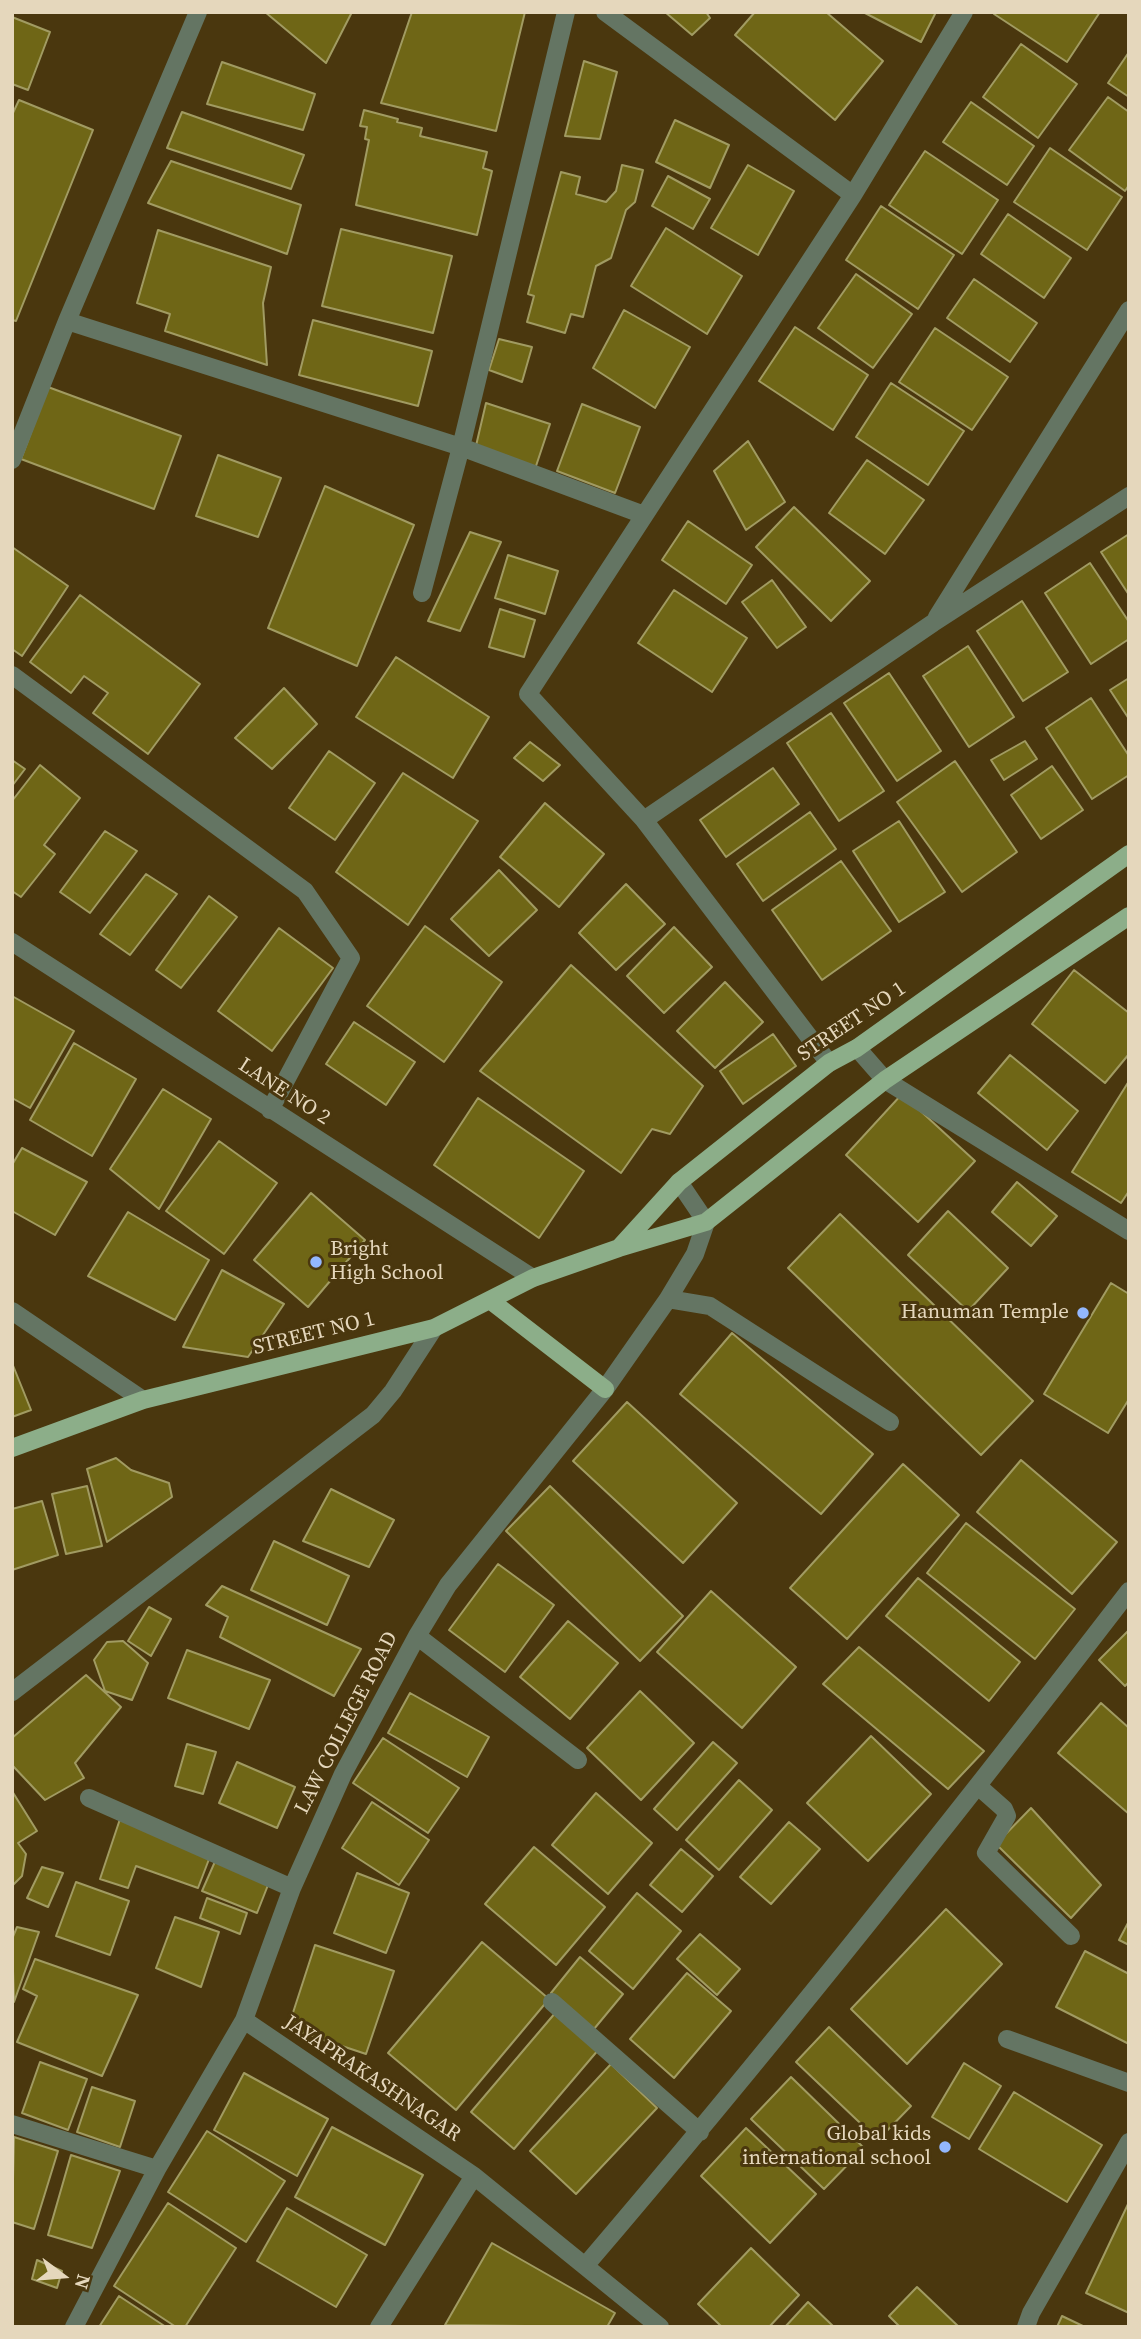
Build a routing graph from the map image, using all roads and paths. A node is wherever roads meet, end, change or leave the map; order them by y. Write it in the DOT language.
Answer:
graph roads {
  1 [pos="198,12"];
  2 [pos="566,12"];
  3 [pos="605,12"];
  4 [pos="964,12"];
  5 [pos="853,195"];
  6 [pos="1129,310"];
  7 [pos="67,321"];
  8 [pos="461,447"];
  9 [pos="12,460"];
  10 [pos="1129,496"];
  11 [pos="644,515"];
  12 [pos="422,593"];
  13 [pos="933,623"];
  14 [pos="12,675"];
  15 [pos="644,820"];
  16 [pos="1129,854"];
  17 [pos="1129,916"];
  18 [pos="12,942"];
  19 [pos="857,1048"];
  20 [pos="829,1063"];
  21 [pos="885,1080"];
  22 [pos="270,1110"];
  23 [pos="679,1182"];
  24 [pos="706,1222"];
  25 [pos="1129,1231"];
  26 [pos="619,1248"];
  27 [pos="533,1278"];
  28 [pos="668,1299"];
  29 [pos="491,1301"];
  30 [pos="12,1311"];
  31 [pos="434,1328"];
  32 [pos="605,1389"];
  33 [pos="143,1400"];
  34 [pos="890,1422"];
  35 [pos="12,1448"];
  36 [pos="1129,1591"];
  37 [pos="417,1636"];
  38 [pos="12,1692"];
  39 [pos="578,1760"];
  40 [pos="978,1786"];
  41 [pos="89,1798"];
  42 [pos="292,1888"];
  43 [pos="1071,1936"];
  44 [pos="552,2002"];
  45 [pos="244,2020"];
  46 [pos="1007,2039"];
  47 [pos="1129,2083"];
  48 [pos="12,2124"];
  49 [pos="700,2132"];
  50 [pos="1129,2141"];
  51 [pos="157,2169"];
  52 [pos="474,2176"];
  53 [pos="585,2266"];
  54 [pos="653,2324"];
  55 [pos="74,2327"];
  56 [pos="379,2327"];
  57 [pos="1026,2327"];
  1 -- 7 [label="street"];
  2 -- 8 [label="street"];
  3 -- 5 [label="street"];
  4 -- 5 [label="street"];
  5 -- 11 [label="street"];
  6 -- 13 [label="street"];
  7 -- 8 [label="street"];
  7 -- 9 [label="street"];
  8 -- 11 [label="street"];
  8 -- 12 [label="street"];
  10 -- 13 [label="street"];
  11 -- 15 [label="street"];
  13 -- 15 [label="street"];
  14 -- 22 [label="street"];
  15 -- 20 [label="street"];
  16 -- 19 [label="main road, STREET NO 1"];
  17 -- 21 [label="main road, STREET NO 1"];
  18 -- 22 [label="street, LANE NO 2"];
  19 -- 20 [label="main road, STREET NO 1"];
  19 -- 21 [label="street"];
  20 -- 23 [label="main road, STREET NO 1"];
  21 -- 24 [label="main road, STREET NO 1"];
  21 -- 25 [label="street"];
  22 -- 27 [label="street, LANE NO 2"];
  23 -- 24 [label="street"];
  23 -- 26 [label="main road, STREET NO 1"];
  24 -- 26 [label="main road, STREET NO 1"];
  24 -- 28 [label="street, LAW COLLEGE ROAD"];
  26 -- 27 [label="main road, STREET NO 1"];
  27 -- 29 [label="main road, STREET NO 1"];
  28 -- 32 [label="street, LAW COLLEGE ROAD"];
  28 -- 34 [label="street"];
  29 -- 31 [label="main road, STREET NO 1"];
  29 -- 32 [label="main road"];
  30 -- 33 [label="street"];
  31 -- 33 [label="main road, STREET NO 1"];
  31 -- 38 [label="street"];
  32 -- 37 [label="street, LAW COLLEGE ROAD"];
  33 -- 35 [label="main road, STREET NO 1"];
  36 -- 40 [label="street"];
  37 -- 39 [label="street"];
  37 -- 42 [label="street, LAW COLLEGE ROAD"];
  40 -- 43 [label="street"];
  40 -- 49 [label="street"];
  41 -- 42 [label="street"];
  42 -- 45 [label="street, LAW COLLEGE ROAD"];
  44 -- 49 [label="street"];
  45 -- 51 [label="street, LAW COLLEGE ROAD"];
  45 -- 52 [label="street, JAYAPRAKASHNAGAR"];
  46 -- 47 [label="street"];
  48 -- 51 [label="street"];
  49 -- 53 [label="street"];
  50 -- 57 [label="street"];
  51 -- 55 [label="street, LAW COLLEGE ROAD"];
  52 -- 53 [label="street, JAYAPRAKASHNAGAR"];
  52 -- 56 [label="street"];
  53 -- 54 [label="street, JAYAPRAKASHNAGAR"];
}
